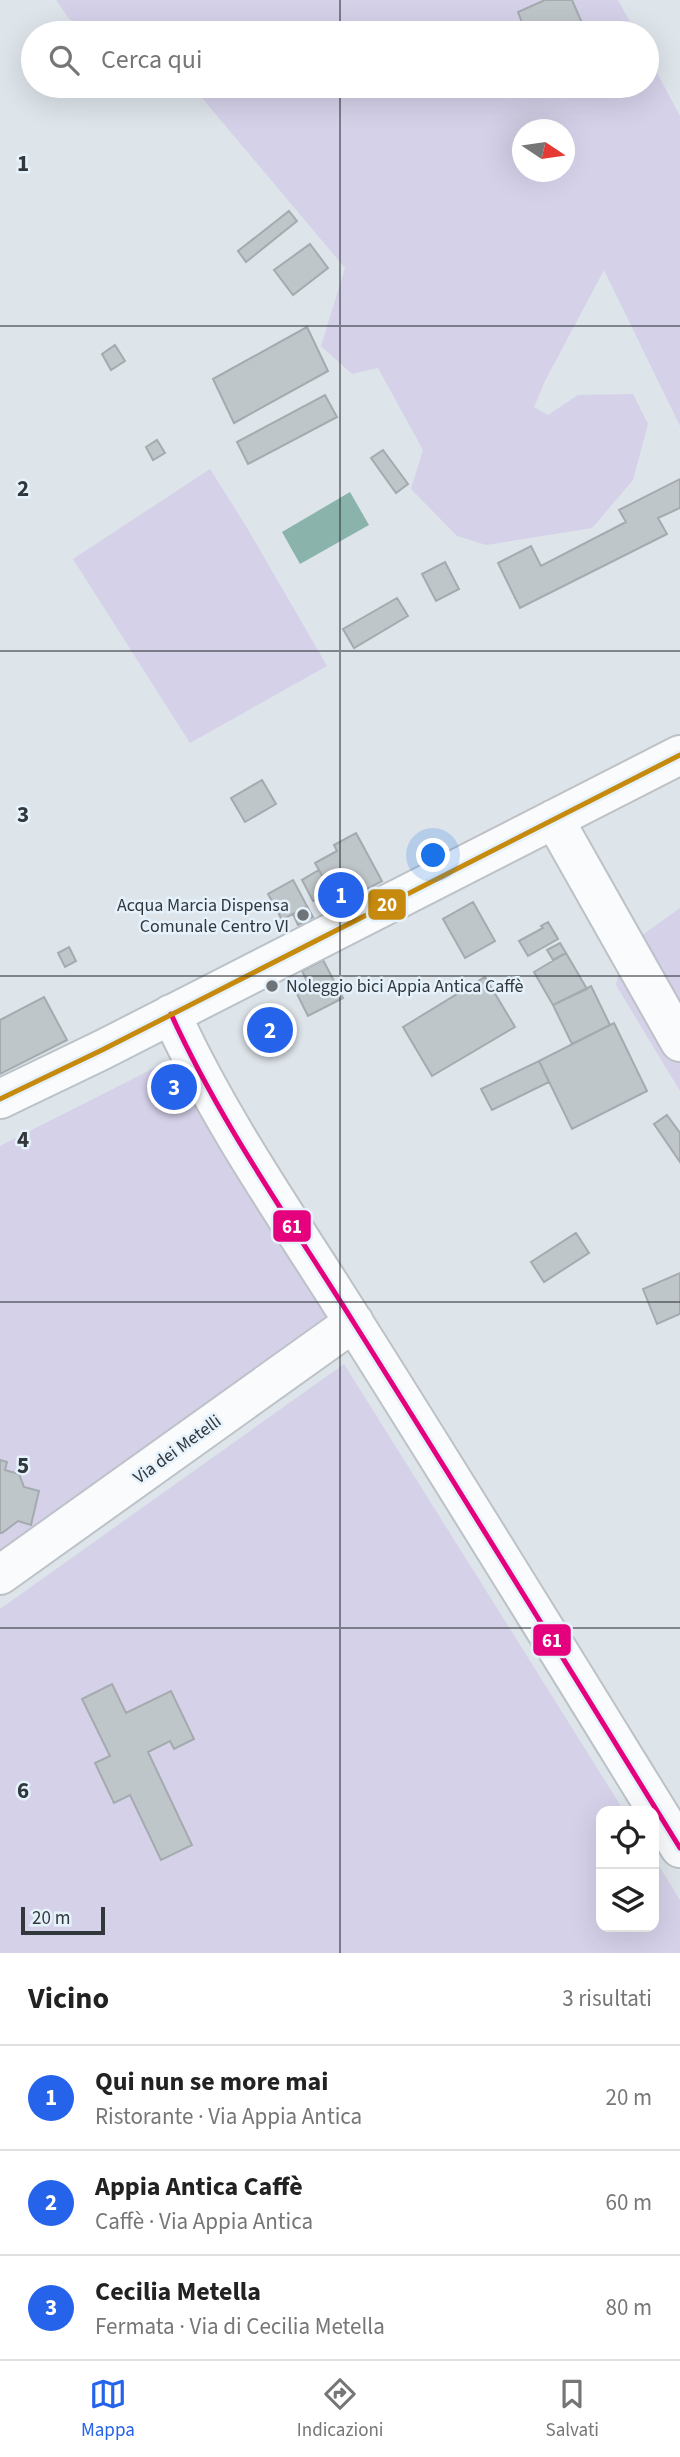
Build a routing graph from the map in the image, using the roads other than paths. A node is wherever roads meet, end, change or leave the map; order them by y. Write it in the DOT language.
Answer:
graph roads {
  1 [pos="680,755"];
  2 [pos="554,819"];
  3 [pos="172,1014"];
  4 [pos="680,1042"];
  5 [pos="0,1099"];
  6 [pos="354,1322"];
  7 [pos="0,1576"];
  8 [pos="680,1848"];
  1 -- 2 [label="street"];
  2 -- 3 [label="street"];
  2 -- 4 [label="street"];
  3 -- 5 [label="street"];
  3 -- 6 [label="street"];
  6 -- 7 [label="street, Via dei Metelli"];
  6 -- 8 [label="street"];
}
